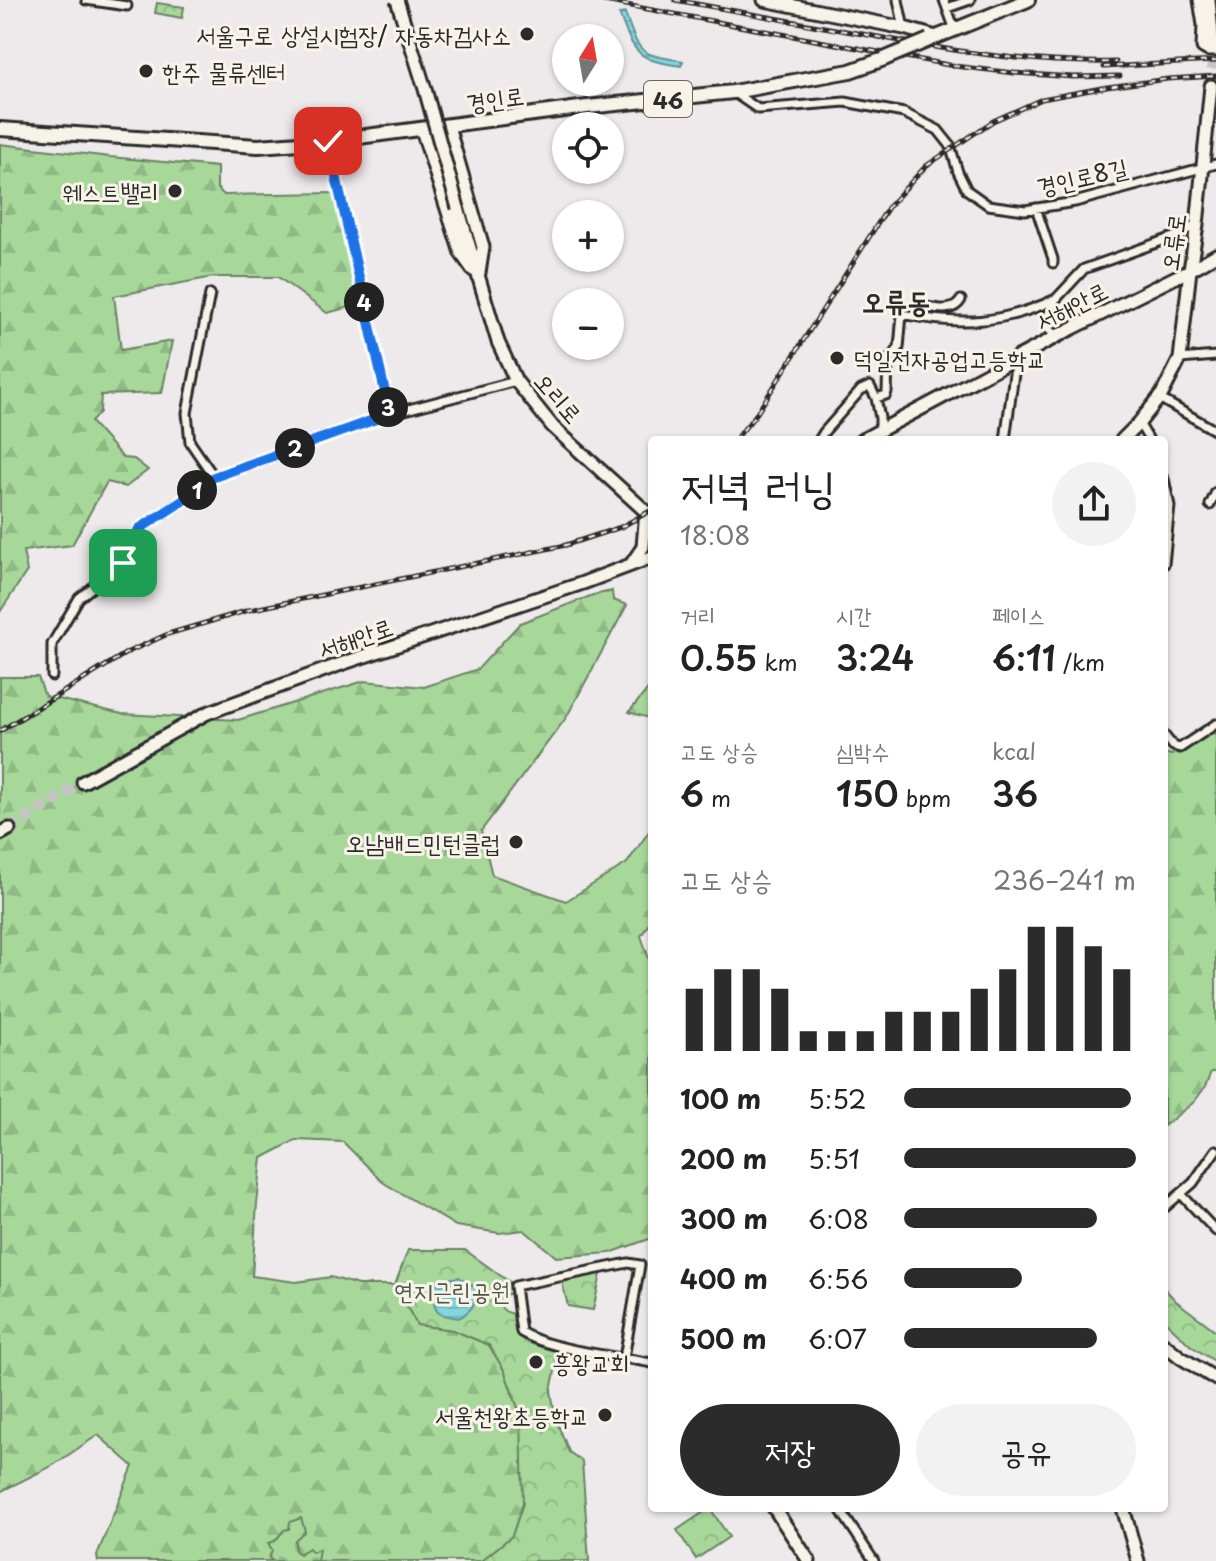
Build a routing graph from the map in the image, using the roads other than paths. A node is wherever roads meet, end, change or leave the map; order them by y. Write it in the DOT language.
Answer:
graph roads {
  1 [pos="86,0"];
  2 [pos="397,0"];
  3 [pos="764,0"];
  4 [pos="898,0"];
  5 [pos="970,0"];
  6 [pos="1028,0"];
  7 [pos="1200,0"];
  8 [pos="1209,0"];
  9 [pos="945,4"];
  10 [pos="824,5"];
  11 [pos="127,6"];
  12 [pos="904,28"];
  13 [pos="955,30"];
  14 [pos="932,38"];
  15 [pos="1215,48"];
  16 [pos="1211,86"];
  17 [pos="733,92"];
  18 [pos="448,126"];
  19 [pos="0,129"];
  20 [pos="422,130"];
  21 [pos="328,141"];
  22 [pos="1216,164"];
  23 [pos="1203,166"];
  24 [pos="1036,208"];
  25 [pos="1197,225"];
  26 [pos="1216,255"];
  27 [pos="1053,263"];
  28 [pos="1190,270"];
  29 [pos="478,277"];
  30 [pos="210,294"];
  31 [pos="1056,299"];
  32 [pos="961,300"];
  33 [pos="921,306"];
  34 [pos="1067,331"];
  35 [pos="1216,356"];
  36 [pos="1016,358"];
  37 [pos="1180,359"];
  38 [pos="516,381"];
  39 [pos="876,398"];
  40 [pos="1159,398"];
  41 [pos="390,414"];
  42 [pos="1139,423"];
  43 [pos="880,431"];
  44 [pos="1216,431"];
  45 [pos="822,436"];
  46 [pos="870,436"];
  47 [pos="1006,436"];
  48 [pos="1126,436"];
  49 [pos="1147,436"];
  50 [pos="214,477"];
  51 [pos="1216,492"];
  52 [pos="1168,497"];
  53 [pos="1210,505"];
  54 [pos="648,513"];
  55 [pos="648,520"];
  56 [pos="1168,525"];
  57 [pos="648,560"];
  58 [pos="630,566"];
  59 [pos="52,676"];
  60 [pos="1216,724"];
  61 [pos="1168,740"];
  62 [pos="83,782"];
  63 [pos="1216,1150"];
  64 [pos="1181,1194"];
  65 [pos="1168,1205"];
  66 [pos="1216,1231"];
  67 [pos="1168,1347"];
  68 [pos="624,1358"];
  69 [pos="648,1362"];
  70 [pos="1216,1379"];
  71 [pos="777,1512"];
  72 [pos="842,1512"];
  73 [pos="1124,1512"];
  74 [pos="809,1561"];
  75 [pos="874,1561"];
  76 [pos="1138,1561"];
  1 -- 11 [label="street"];
  2 -- 29 [label="main road, 오리로, bridge"];
  3 -- 10 [label="main road"];
  4 -- 12 [label="street"];
  5 -- 9 [label="street"];
  6 -- 13 [label="main road, 경인로 / 46"];
  7 -- 15 [label="main road"];
  8 -- 15 [label="main road"];
  9 -- 13 [label="street"];
  10 -- 12 [label="main road"];
  12 -- 14 [label="main road"];
  13 -- 14 [label="main road, 경인로 / 46"];
  14 -- 17 [label="main road, 경인로 / 46, bridge"];
  16 -- 23 [label="main road, 오류로"];
  17 -- 18 [label="main road, 경인로 / 46"];
  17 -- 24 [label="street, 경인로8길"];
  18 -- 20 [label="main road, 경인로 / 46"];
  18 -- 29 [label="main road, 오리로"];
  19 -- 21 [label="main road, 경인로 / 46"];
  20 -- 21 [label="main road, 경인로 / 46"];
  20 -- 29 [label="main road, 오리로"];
  21 -- 41 [label="street"];
  22 -- 23 [label="street"];
  23 -- 24 [label="street, 경인로8길"];
  23 -- 25 [label="main road, 오류로"];
  24 -- 27 [label="street"];
  25 -- 28 [label="main road, 오류로"];
  25 -- 31 [label="street"];
  26 -- 28 [label="main road, 서해안로"];
  28 -- 34 [label="main road, 서해안로"];
  28 -- 37 [label="main road, 오류로"];
  29 -- 38 [label="main road, 오리로"];
  30 -- 50 [label="street"];
  31 -- 34 [label="street"];
  31 -- 39 [label="street"];
  32 -- 33 [label="street"];
  34 -- 36 [label="main road, 서해안로"];
  35 -- 37 [label="street"];
  36 -- 43 [label="main road, 서해안로"];
  36 -- 47 [label="street"];
  37 -- 40 [label="main road, 오류로"];
  38 -- 41 [label="street"];
  38 -- 54 [label="main road, 오리로"];
  39 -- 43 [label="street"];
  39 -- 45 [label="street"];
  40 -- 42 [label="main road, 오류로"];
  40 -- 44 [label="street"];
  41 -- 50 [label="street"];
  42 -- 48 [label="main road, 오류로"];
  42 -- 49 [label="street"];
  43 -- 46 [label="main road, 서해안로"];
  50 -- 59 [label="street"];
  51 -- 53 [label="street"];
  52 -- 56 [label="street"];
  55 -- 58 [label="main road"];
  57 -- 58 [label="main road, 서해안로"];
  58 -- 62 [label="main road, 서해안로"];
  60 -- 61 [label="street"];
  63 -- 64 [label="street"];
  64 -- 65 [label="street"];
  64 -- 66 [label="street"];
  67 -- 70 [label="main road"];
  68 -- 68 [label="street"];
  68 -- 69 [label="street"];
  71 -- 74 [label="main road"];
  72 -- 75 [label="street"];
  73 -- 76 [label="main road"];
}
